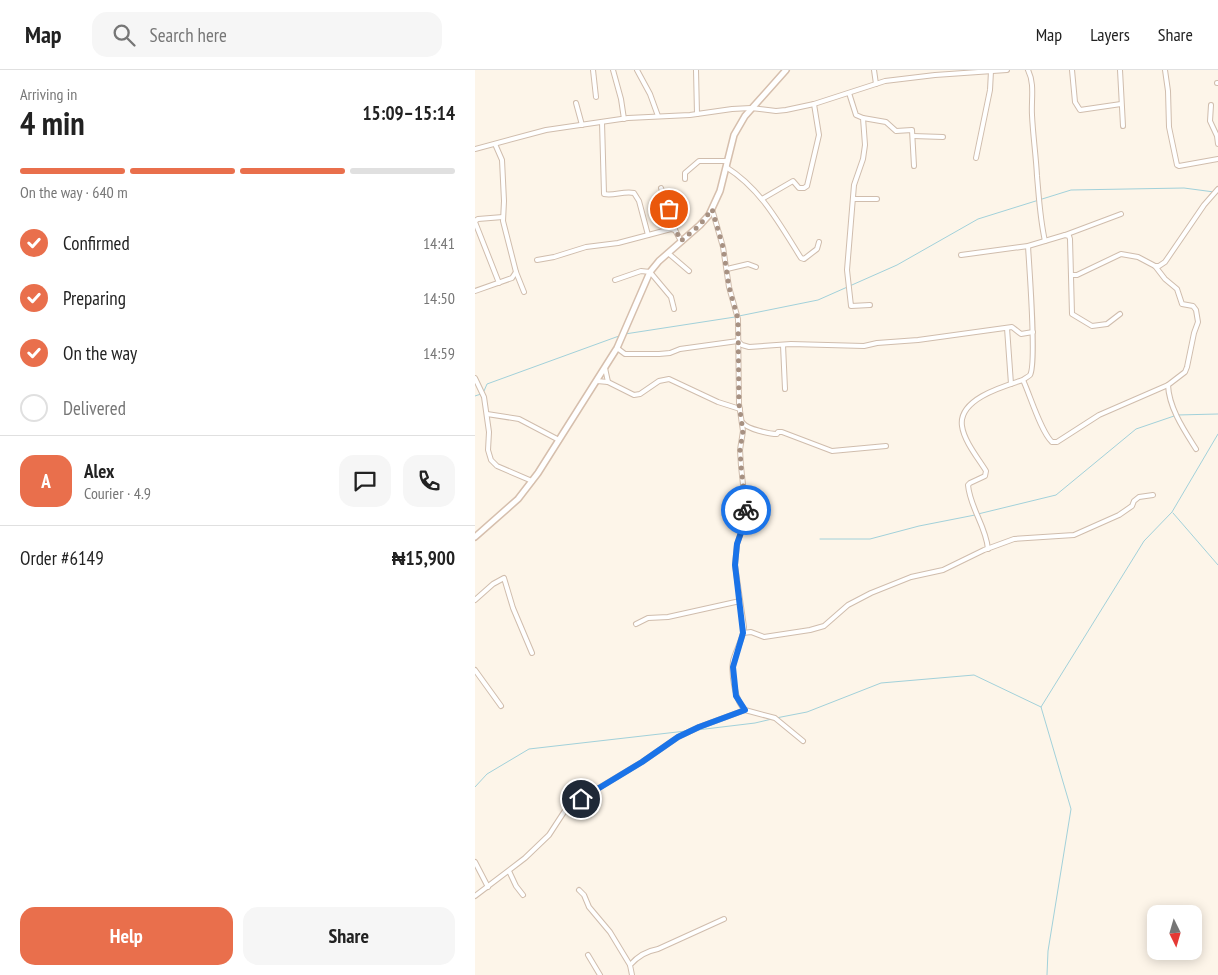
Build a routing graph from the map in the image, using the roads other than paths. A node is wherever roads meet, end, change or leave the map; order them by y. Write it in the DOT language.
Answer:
graph roads {
  1 [pos="593,70"];
  2 [pos="613,70"];
  3 [pos="637,70"];
  4 [pos="696,70"];
  5 [pos="786,70"];
  6 [pos="874,70"];
  7 [pos="1007,70"];
  8 [pos="1028,70"];
  9 [pos="1072,70"];
  10 [pos="1120,70"];
  11 [pos="1165,70"];
  12 [pos="991,72"];
  13 [pos="876,84"];
  14 [pos="849,93"];
  15 [pos="596,97"];
  16 [pos="576,103"];
  17 [pos="814,104"];
  18 [pos="1121,104"];
  19 [pos="1211,105"];
  20 [pos="751,108"];
  21 [pos="697,114"];
  22 [pos="658,116"];
  23 [pos="863,118"];
  24 [pos="623,119"];
  25 [pos="601,122"];
  26 [pos="582,124"];
  27 [pos="1123,126"];
  28 [pos="913,136"];
  29 [pos="943,137"];
  30 [pos="495,144"];
  31 [pos="1218,144"];
  32 [pos="475,149"];
  33 [pos="976,158"];
  34 [pos="1218,159"];
  35 [pos="726,164"];
  36 [pos="914,166"];
  37 [pos="685,179"];
  38 [pos="661,188"];
  39 [pos="1218,189"];
  40 [pos="762,198"];
  41 [pos="854,199"];
  42 [pos="877,199"];
  43 [pos="712,209"];
  44 [pos="1121,214"];
  45 [pos="503,217"];
  46 [pos="475,222"];
  47 [pos="675,230"];
  48 [pos="648,235"];
  49 [pos="1065,235"];
  50 [pos="681,241"];
  51 [pos="1045,241"];
  52 [pos="819,242"];
  53 [pos="1029,246"];
  54 [pos="668,253"];
  55 [pos="961,255"];
  56 [pos="537,260"];
  57 [pos="1155,266"];
  58 [pos="756,267"];
  59 [pos="727,269"];
  60 [pos="689,271"];
  61 [pos="515,272"];
  62 [pos="650,272"];
  63 [pos="1071,275"];
  64 [pos="615,280"];
  65 [pos="499,283"];
  66 [pos="475,290"];
  67 [pos="524,292"];
  68 [pos="870,304"];
  69 [pos="674,308"];
  70 [pos="1120,314"];
  71 [pos="1007,328"];
  72 [pos="1033,332"];
  73 [pos="738,341"];
  74 [pos="783,344"];
  75 [pos="617,348"];
  76 [pos="605,368"];
  77 [pos="475,378"];
  78 [pos="1023,380"];
  79 [pos="597,381"];
  80 [pos="609,382"];
  81 [pos="1011,384"];
  82 [pos="1168,384"];
  83 [pos="785,389"];
  84 [pos="740,409"];
  85 [pos="487,414"];
  86 [pos="743,423"];
  87 [pos="560,440"];
  88 [pos="887,446"];
  89 [pos="1196,449"];
  90 [pos="532,481"];
  91 [pos="1153,495"];
  92 [pos="475,537"];
  93 [pos="988,549"];
  94 [pos="475,600"];
  95 [pos="740,601"];
  96 [pos="636,624"];
  97 [pos="743,633"];
  98 [pos="532,653"];
  99 [pos="475,670"];
  100 [pos="501,706"];
  101 [pos="745,710"];
  102 [pos="803,741"];
  103 [pos="475,862"];
  104 [pos="509,870"];
  105 [pos="488,887"];
  106 [pos="579,890"];
  107 [pos="523,895"];
  108 [pos="475,896"];
  109 [pos="724,919"];
  110 [pos="588,955"];
  111 [pos="630,965"];
  112 [pos="600,975"];
  113 [pos="632,975"];
  1 -- 15 [label="street"];
  2 -- 24 [label="street"];
  3 -- 22 [label="street"];
  4 -- 21 [label="street"];
  5 -- 20 [label="main road"];
  6 -- 13 [label="street"];
  7 -- 12 [label="street"];
  8 -- 51 [label="street"];
  9 -- 18 [label="street"];
  10 -- 18 [label="street"];
  11 -- 34 [label="street"];
  12 -- 13 [label="street"];
  12 -- 33 [label="street"];
  13 -- 14 [label="street"];
  14 -- 17 [label="street"];
  14 -- 23 [label="street"];
  16 -- 26 [label="street"];
  17 -- 20 [label="street"];
  17 -- 40 [label="street"];
  18 -- 27 [label="street"];
  19 -- 31 [label="street"];
  20 -- 21 [label="street"];
  20 -- 35 [label="main road"];
  21 -- 22 [label="street"];
  22 -- 24 [label="street"];
  23 -- 28 [label="street"];
  23 -- 41 [label="street"];
  24 -- 25 [label="street"];
  25 -- 26 [label="street"];
  25 -- 48 [label="street"];
  26 -- 30 [label="street"];
  28 -- 29 [label="street"];
  28 -- 36 [label="street"];
  30 -- 32 [label="street"];
  30 -- 45 [label="street"];
  35 -- 37 [label="street"];
  35 -- 40 [label="street"];
  35 -- 43 [label="main road"];
  38 -- 47 [label="street"];
  39 -- 57 [label="street"];
  40 -- 52 [label="street"];
  41 -- 42 [label="street"];
  41 -- 68 [label="street"];
  43 -- 50 [label="main road"];
  43 -- 59 [label="street"];
  44 -- 49 [label="street"];
  45 -- 46 [label="street"];
  45 -- 61 [label="street"];
  46 -- 65 [label="street"];
  47 -- 48 [label="street"];
  47 -- 50 [label="street"];
  48 -- 56 [label="street"];
  49 -- 51 [label="street"];
  49 -- 63 [label="street"];
  50 -- 54 [label="main road"];
  51 -- 53 [label="street"];
  53 -- 55 [label="street"];
  53 -- 72 [label="street"];
  54 -- 60 [label="street"];
  54 -- 62 [label="main road"];
  57 -- 63 [label="street"];
  57 -- 82 [label="street"];
  58 -- 59 [label="street"];
  59 -- 73 [label="street"];
  61 -- 65 [label="street"];
  61 -- 67 [label="street"];
  62 -- 64 [label="street"];
  62 -- 69 [label="street"];
  62 -- 75 [label="main road"];
  63 -- 70 [label="street"];
  65 -- 66 [label="street"];
  71 -- 72 [label="street"];
  71 -- 74 [label="street"];
  71 -- 81 [label="street"];
  72 -- 78 [label="street"];
  73 -- 74 [label="street"];
  73 -- 75 [label="street"];
  73 -- 84 [label="street"];
  74 -- 83 [label="street"];
  75 -- 76 [label="main road"];
  76 -- 79 [label="main road"];
  76 -- 80 [label="street"];
  77 -- 85 [label="street"];
  78 -- 81 [label="street"];
  78 -- 82 [label="street"];
  79 -- 80 [label="street"];
  79 -- 87 [label="main road"];
  80 -- 84 [label="street"];
  81 -- 93 [label="street"];
  82 -- 89 [label="street"];
  84 -- 86 [label="street"];
  85 -- 87 [label="street"];
  85 -- 90 [label="street"];
  86 -- 88 [label="street"];
  86 -- 95 [label="street"];
  87 -- 90 [label="main road"];
  90 -- 92 [label="main road"];
  91 -- 93 [label="street"];
  93 -- 97 [label="street"];
  94 -- 98 [label="street"];
  95 -- 96 [label="street"];
  95 -- 97 [label="street"];
  97 -- 101 [label="street"];
  99 -- 100 [label="street"];
  101 -- 102 [label="street"];
  101 -- 104 [label="street"];
  103 -- 105 [label="street"];
  104 -- 105 [label="street"];
  104 -- 107 [label="street"];
  105 -- 108 [label="street"];
  106 -- 111 [label="street"];
  109 -- 111 [label="street"];
  110 -- 112 [label="street"];
  111 -- 113 [label="street"];
}
